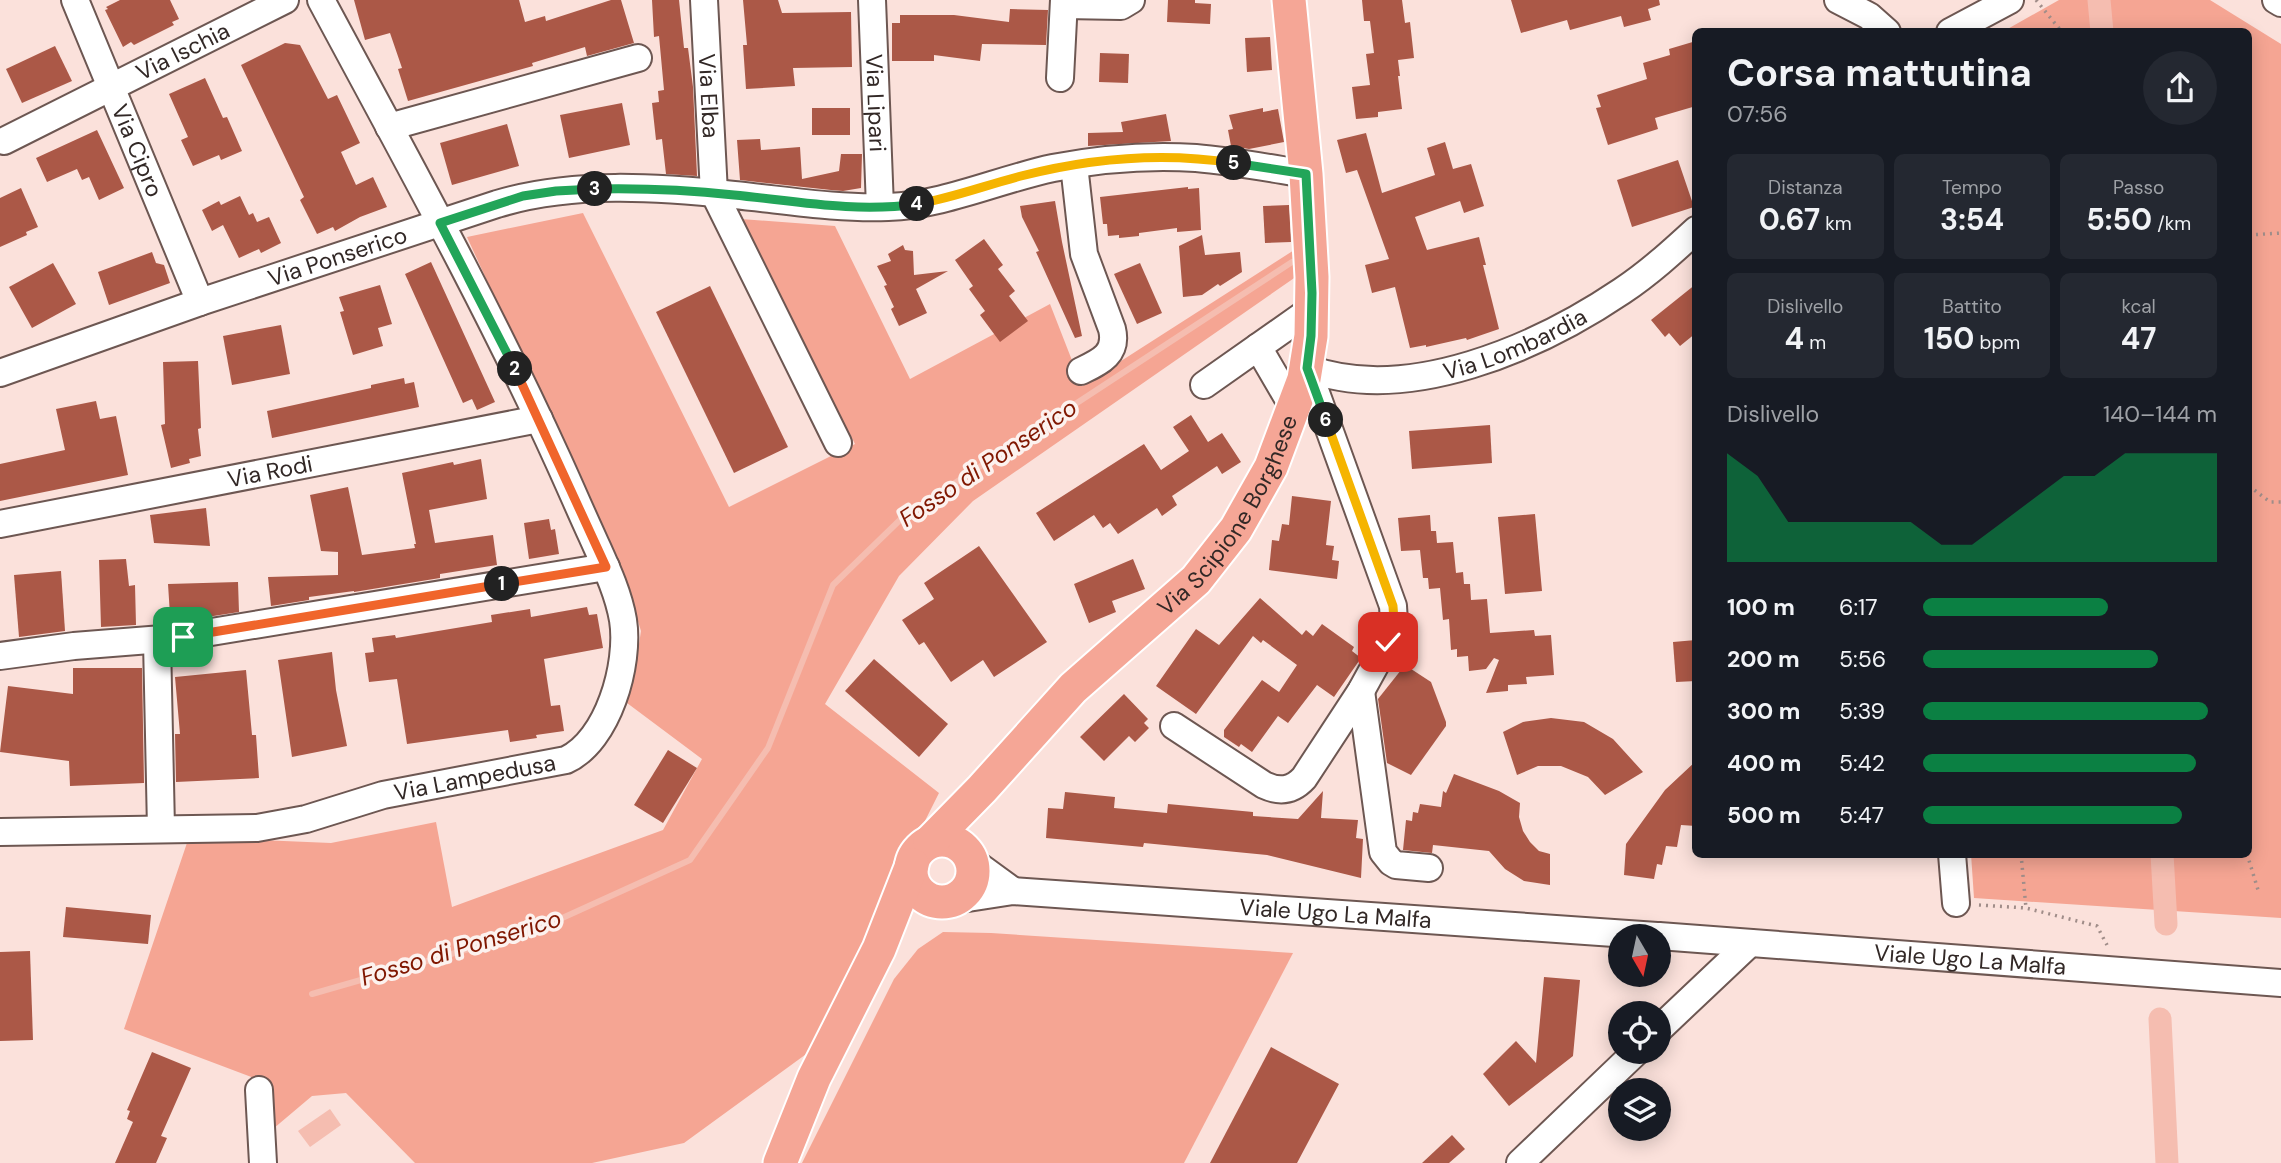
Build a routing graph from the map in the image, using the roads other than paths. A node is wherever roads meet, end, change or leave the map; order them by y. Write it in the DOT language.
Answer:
graph roads {
  1 [pos="75,0"];
  2 [pos="285,0"];
  3 [pos="321,0"];
  4 [pos="704,0"];
  5 [pos="872,0"];
  6 [pos="1131,0"];
  7 [pos="1289,0"];
  8 [pos="1838,0"];
  9 [pos="2010,0"];
  10 [pos="2276,0"];
  11 [pos="1064,3"];
  12 [pos="2281,3"];
  13 [pos="1882,28"];
  14 [pos="1958,28"];
  15 [pos="638,58"];
  16 [pos="1060,79"];
  17 [pos="112,86"];
  18 [pos="389,127"];
  19 [pos="4,141"];
  20 [pos="1074,165"];
  21 [pos="1306,174"];
  22 [pos="714,193"];
  23 [pos="880,207"];
  24 [pos="440,223"];
  25 [pos="1692,234"];
  26 [pos="200,302"];
  27 [pos="1312,309"];
  28 [pos="1258,346"];
  29 [pos="1307,368"];
  30 [pos="1081,371"];
  31 [pos="0,373"];
  32 [pos="1204,385"];
  33 [pos="1293,407"];
  34 [pos="539,419"];
  35 [pos="838,443"];
  36 [pos="0,524"];
  37 [pos="606,567"];
  38 [pos="157,641"];
  39 [pos="0,656"];
  40 [pos="1361,691"];
  41 [pos="1174,726"];
  42 [pos="161,829"];
  43 [pos="0,832"];
  44 [pos="943,853"];
  45 [pos="1952,858"];
  46 [pos="1429,868"];
  47 [pos="1013,891"];
  48 [pos="947,901"];
  49 [pos="1955,903"];
  50 [pos="1608,933"];
  51 [pos="1671,937"];
  52 [pos="1750,943"];
  53 [pos="879,949"];
  54 [pos="2281,983"];
  55 [pos="1671,1019"];
  56 [pos="1623,1064"];
  57 [pos="259,1090"];
  58 [pos="263,1163"];
  59 [pos="780,1163"];
  60 [pos="1520,1163"];
  1 -- 17 [label="street, Via Cipro"];
  2 -- 17 [label="street, Via Ischia"];
  3 -- 18 [label="street, Via Lampedusa"];
  4 -- 22 [label="street, Via Elba"];
  5 -- 23 [label="street, Via Lipari"];
  6 -- 11 [label="street"];
  7 -- 21 [label="main road, Via Scipione Borghese"];
  8 -- 13 [label="street"];
  9 -- 14 [label="street"];
  10 -- 12 [label="street"];
  11 -- 16 [label="street"];
  15 -- 18 [label="street"];
  17 -- 19 [label="street, Via Ischia"];
  17 -- 26 [label="street, Via Cipro"];
  18 -- 24 [label="street, Via Lampedusa"];
  20 -- 21 [label="street, Via Ponserico"];
  20 -- 23 [label="street, Via Ponserico"];
  20 -- 30 [label="street"];
  21 -- 27 [label="main road, Via Scipione Borghese"];
  22 -- 23 [label="street, Via Ponserico"];
  22 -- 24 [label="street, Via Ponserico"];
  22 -- 35 [label="street"];
  24 -- 26 [label="street, Via Ponserico"];
  24 -- 34 [label="street, Via Lampedusa"];
  25 -- 29 [label="street, Via Lombardia"];
  26 -- 31 [label="street, Via Ponserico"];
  27 -- 28 [label="street"];
  27 -- 29 [label="main road, Via Scipione Borghese"];
  28 -- 32 [label="street"];
  28 -- 33 [label="street"];
  29 -- 33 [label="main road, Via Scipione Borghese"];
  29 -- 40 [label="street"];
  33 -- 44 [label="main road, Via Scipione Borghese"];
  34 -- 36 [label="street, Via Rodi"];
  34 -- 37 [label="street, Via Lampedusa"];
  37 -- 38 [label="street"];
  37 -- 42 [label="street, Via Lampedusa"];
  38 -- 39 [label="street"];
  38 -- 42 [label="street"];
  40 -- 41 [label="street"];
  40 -- 46 [label="street"];
  42 -- 43 [label="street, Via Lampedusa"];
  44 -- 47 [label="street"];
  44 -- 48 [label="main road"];
  44 -- 48 [label="main road"];
  44 -- 53 [label="main road, Via Scipione Borghese"];
  45 -- 49 [label="street"];
  47 -- 48 [label="street, Viale Ugo La Malfa"];
  47 -- 50 [label="street, Viale Ugo La Malfa"];
  48 -- 53 [label="main road, Via Scipione Borghese"];
  51 -- 52 [label="street, Viale Ugo La Malfa"];
  52 -- 54 [label="street, Viale Ugo La Malfa"];
  52 -- 55 [label="street"];
  53 -- 59 [label="main road, Via Scipione Borghese"];
  56 -- 60 [label="street"];
  57 -- 58 [label="street"];
}
